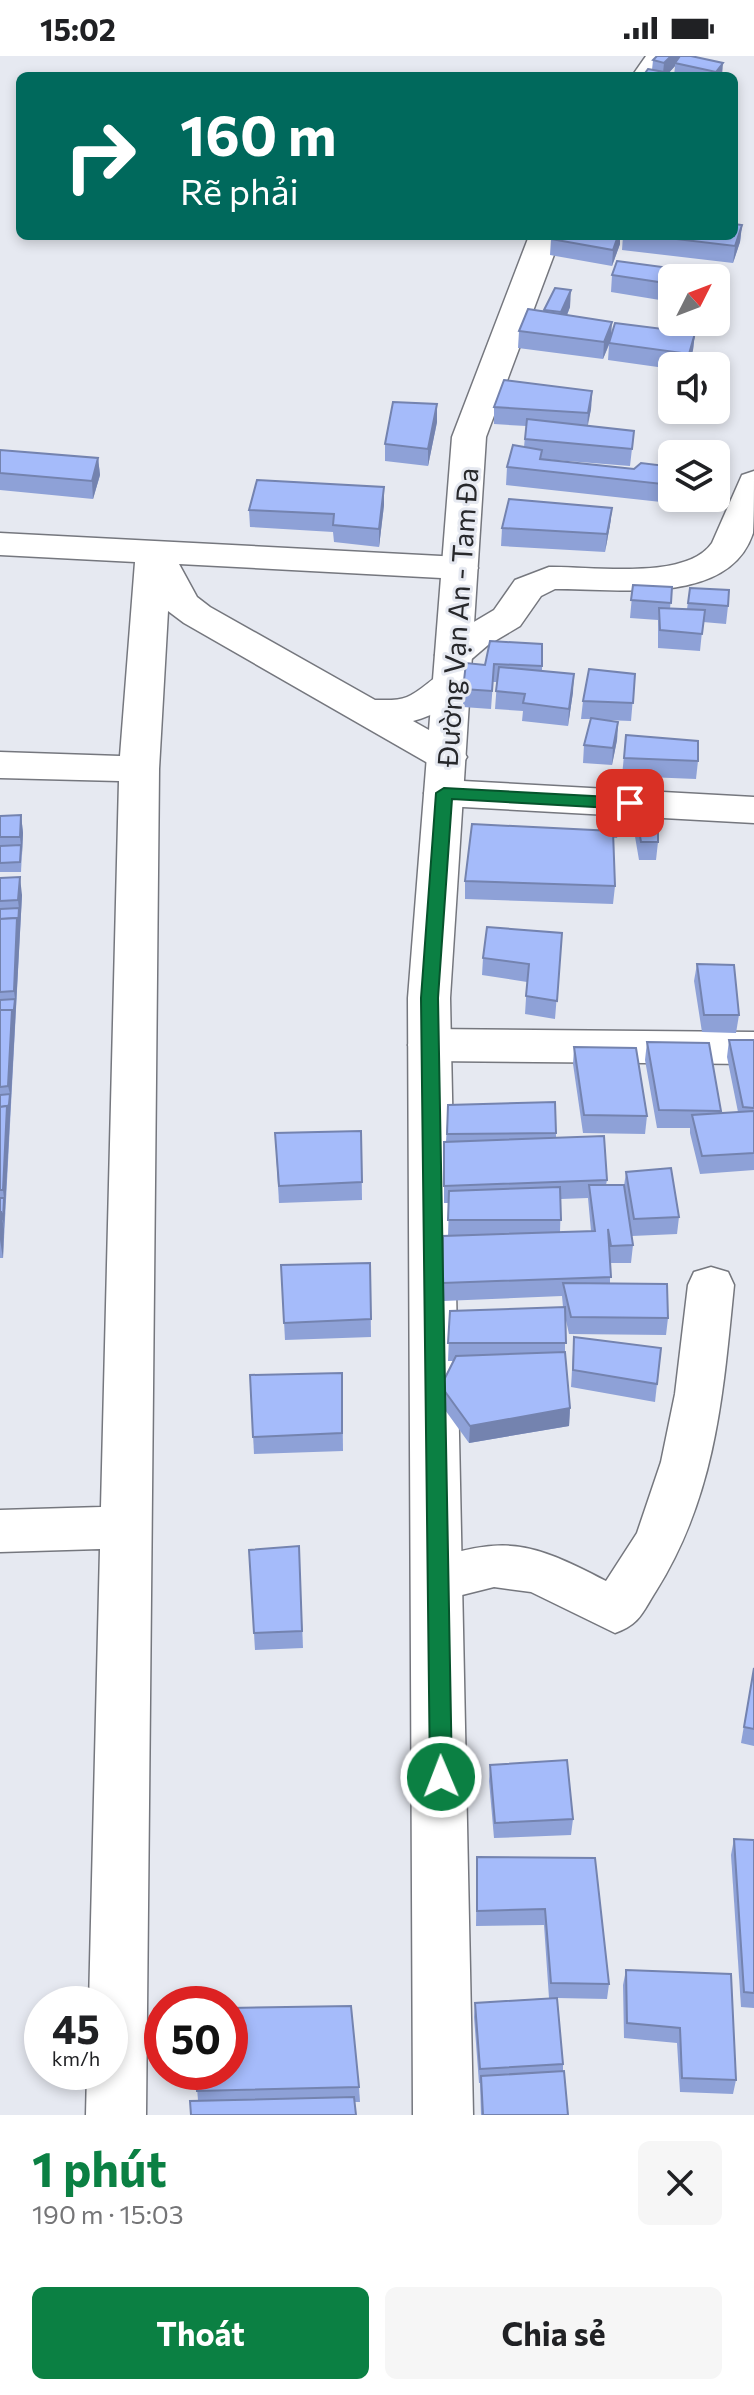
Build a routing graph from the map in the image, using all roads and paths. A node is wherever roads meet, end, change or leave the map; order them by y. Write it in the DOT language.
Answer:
graph roads {
  1 [pos="543,240"];
  2 [pos="754,482"];
  3 [pos="0,544"];
  4 [pos="154,552"];
  5 [pos="460,568"];
  6 [pos="453,669"];
  7 [pos="368,712"];
  8 [pos="0,765"];
  9 [pos="139,769"];
  10 [pos="445,775"];
  11 [pos="754,810"];
  12 [pos="430,1045"];
  13 [pos="754,1048"];
  14 [pos="711,1285"];
  15 [pos="126,1527"];
  16 [pos="0,1531"];
  17 [pos="438,1579"];
  18 [pos="116,2115"];
  19 [pos="443,2115"];
  1 -- 5 [label="street, Đường Vạn An - Tam Đa"];
  2 -- 6 [label="street"];
  3 -- 4 [label="street"];
  4 -- 5 [label="street"];
  4 -- 7 [label="street"];
  4 -- 9 [label="street"];
  5 -- 6 [label="street, Đường Vạn An - Tam Đa"];
  6 -- 7 [label="street"];
  6 -- 10 [label="street, Đường Vạn An - Tam Đa"];
  7 -- 10 [label="street"];
  8 -- 9 [label="street"];
  9 -- 15 [label="street"];
  10 -- 11 [label="street"];
  10 -- 12 [label="street, Đường Vạn An - Tam Đa"];
  12 -- 13 [label="street"];
  12 -- 17 [label="street, Đường Vạn An - Tam Đa"];
  14 -- 17 [label="street"];
  15 -- 16 [label="street"];
  15 -- 18 [label="street"];
  17 -- 19 [label="street, Đường Vạn An - Tam Đa"];
}
